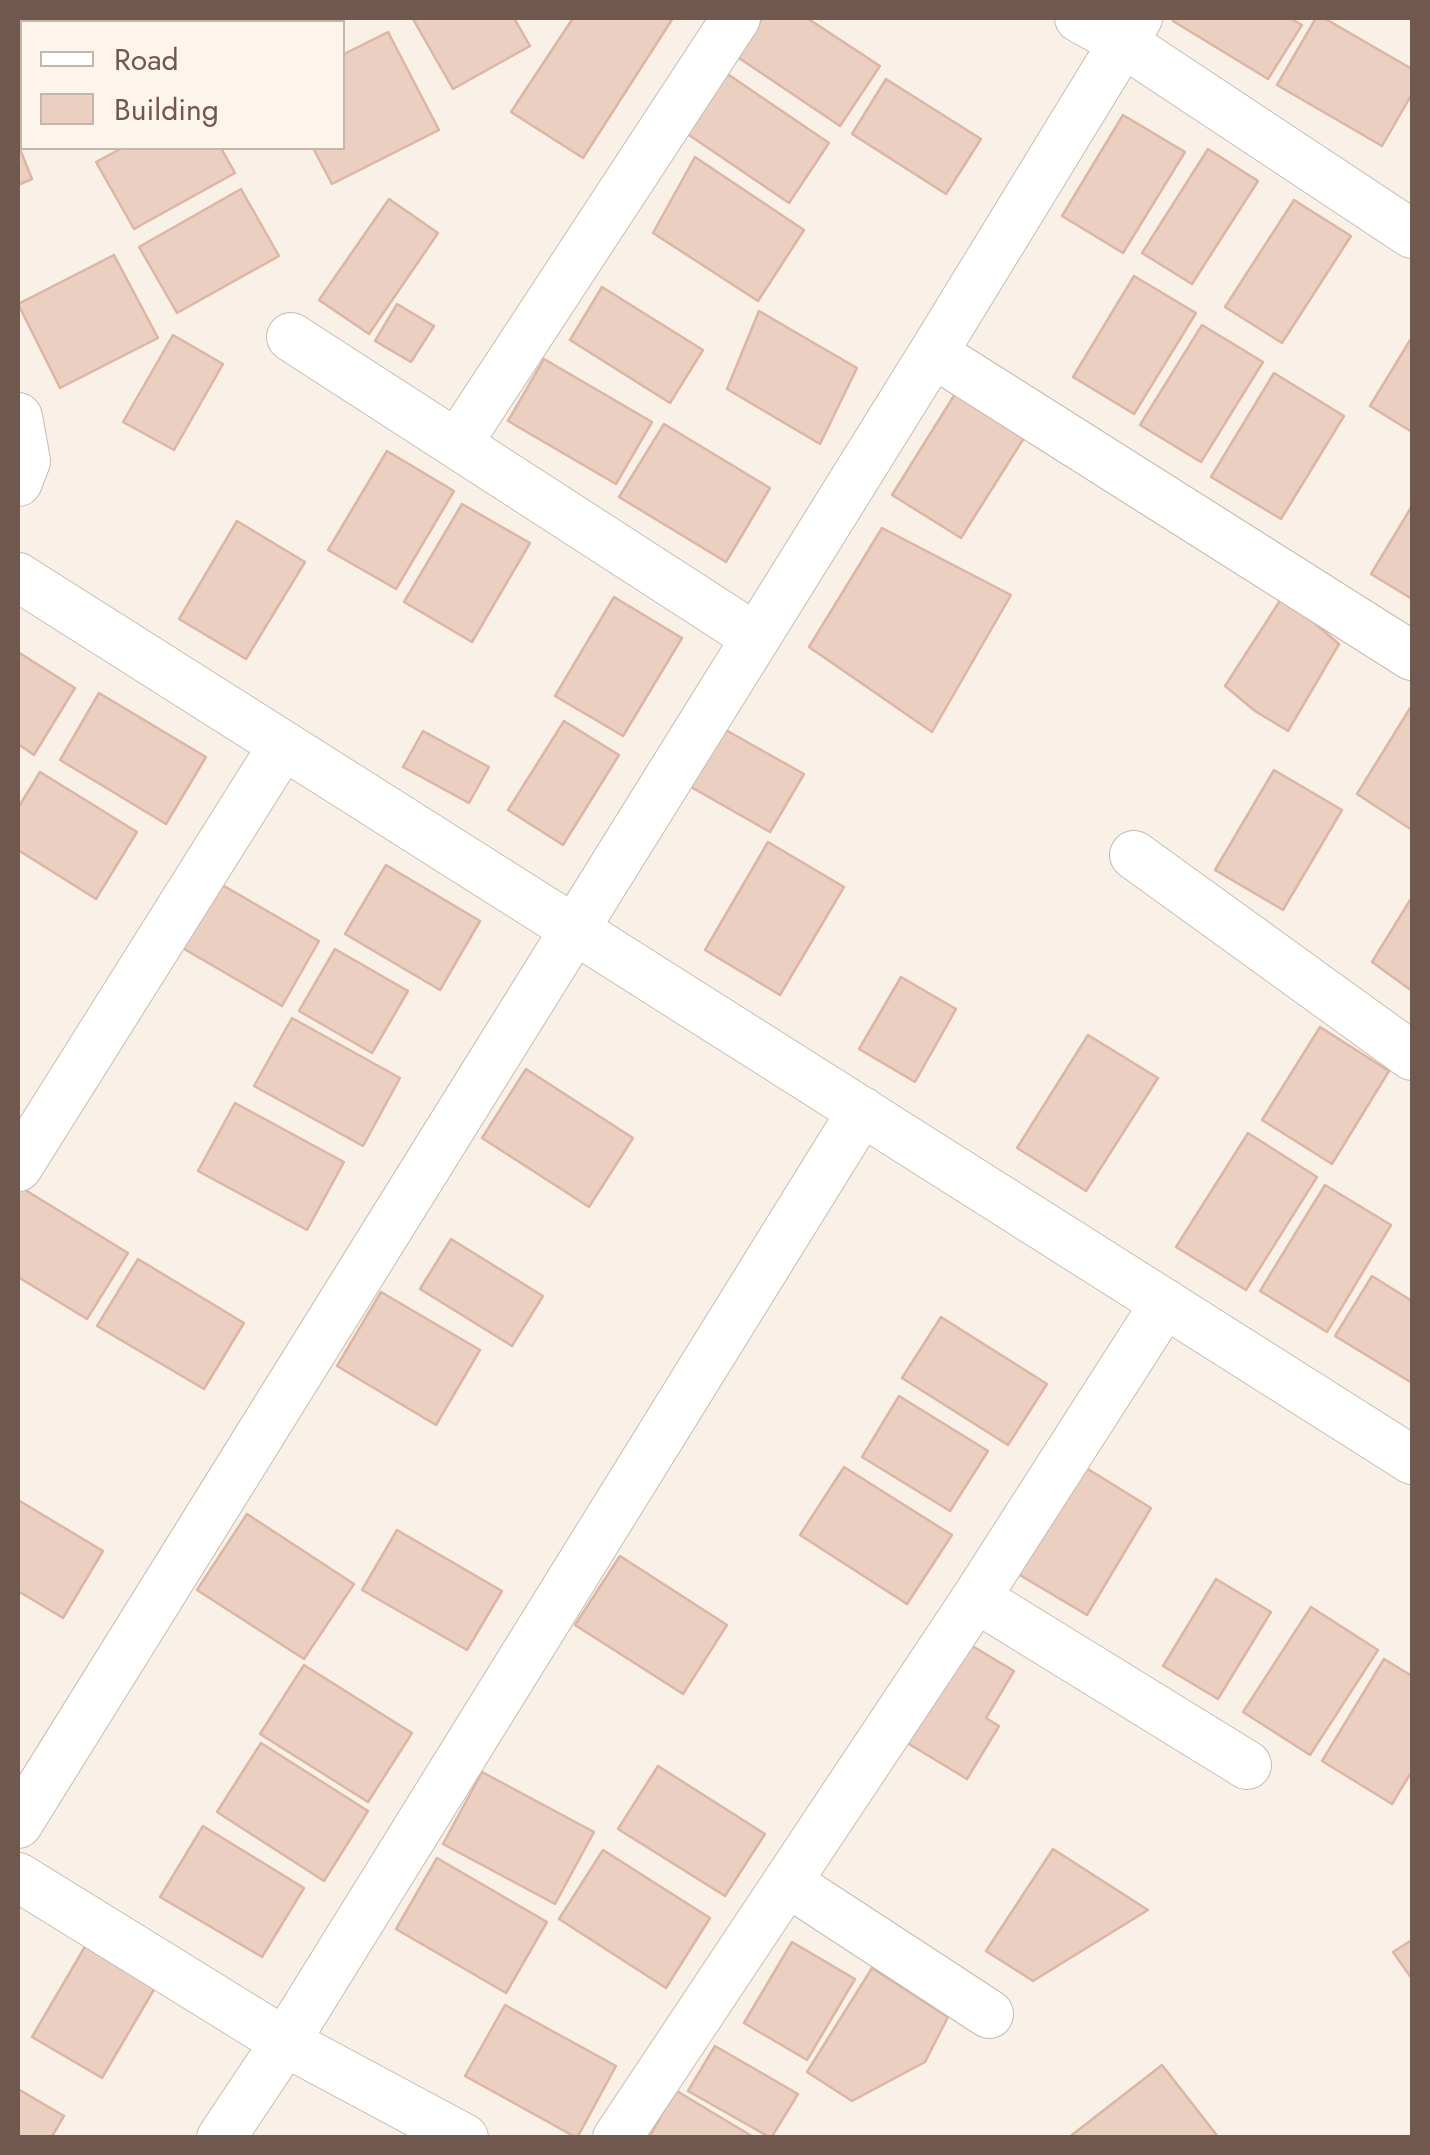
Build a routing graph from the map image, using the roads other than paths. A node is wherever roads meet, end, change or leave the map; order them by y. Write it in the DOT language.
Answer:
graph roads {
  1 [pos="736,18"];
  2 [pos="1079,18"];
  3 [pos="1130,30"];
  4 [pos="1412,234"];
  5 [pos="291,336"];
  6 [pos="933,353"];
  7 [pos="18,417"];
  8 [pos="457,444"];
  9 [pos="18,482"];
  10 [pos="18,578"];
  11 [pos="754,638"];
  12 [pos="1412,656"];
  13 [pos="283,745"];
  14 [pos="1134,855"];
  15 [pos="572,928"];
  16 [pos="1412,1056"];
  17 [pos="862,1111"];
  18 [pos="18,1167"];
  19 [pos="1165,1303"];
  20 [pos="1412,1460"];
  21 [pos="976,1598"];
  22 [pos="1247,1765"];
  23 [pos="18,1824"];
  24 [pos="18,1877"];
  25 [pos="787,1882"];
  26 [pos="989,2014"];
  27 [pos="285,2042"];
  28 [pos="221,2138"];
  29 [pos="464,2138"];
  30 [pos="617,2138"];
  1 -- 8 [label="street"];
  2 -- 3 [label="street"];
  3 -- 4 [label="street"];
  3 -- 6 [label="street"];
  5 -- 8 [label="street"];
  6 -- 11 [label="street"];
  6 -- 12 [label="street"];
  7 -- 9 [label="street"];
  8 -- 11 [label="street"];
  10 -- 13 [label="street"];
  11 -- 15 [label="street"];
  13 -- 15 [label="street"];
  13 -- 18 [label="street"];
  14 -- 16 [label="street"];
  15 -- 17 [label="street"];
  15 -- 23 [label="street"];
  17 -- 19 [label="street"];
  17 -- 27 [label="street"];
  19 -- 20 [label="street"];
  19 -- 21 [label="street"];
  21 -- 22 [label="street"];
  21 -- 25 [label="street"];
  24 -- 27 [label="street"];
  25 -- 26 [label="street"];
  25 -- 30 [label="street"];
  27 -- 28 [label="street"];
  27 -- 29 [label="street"];
}
